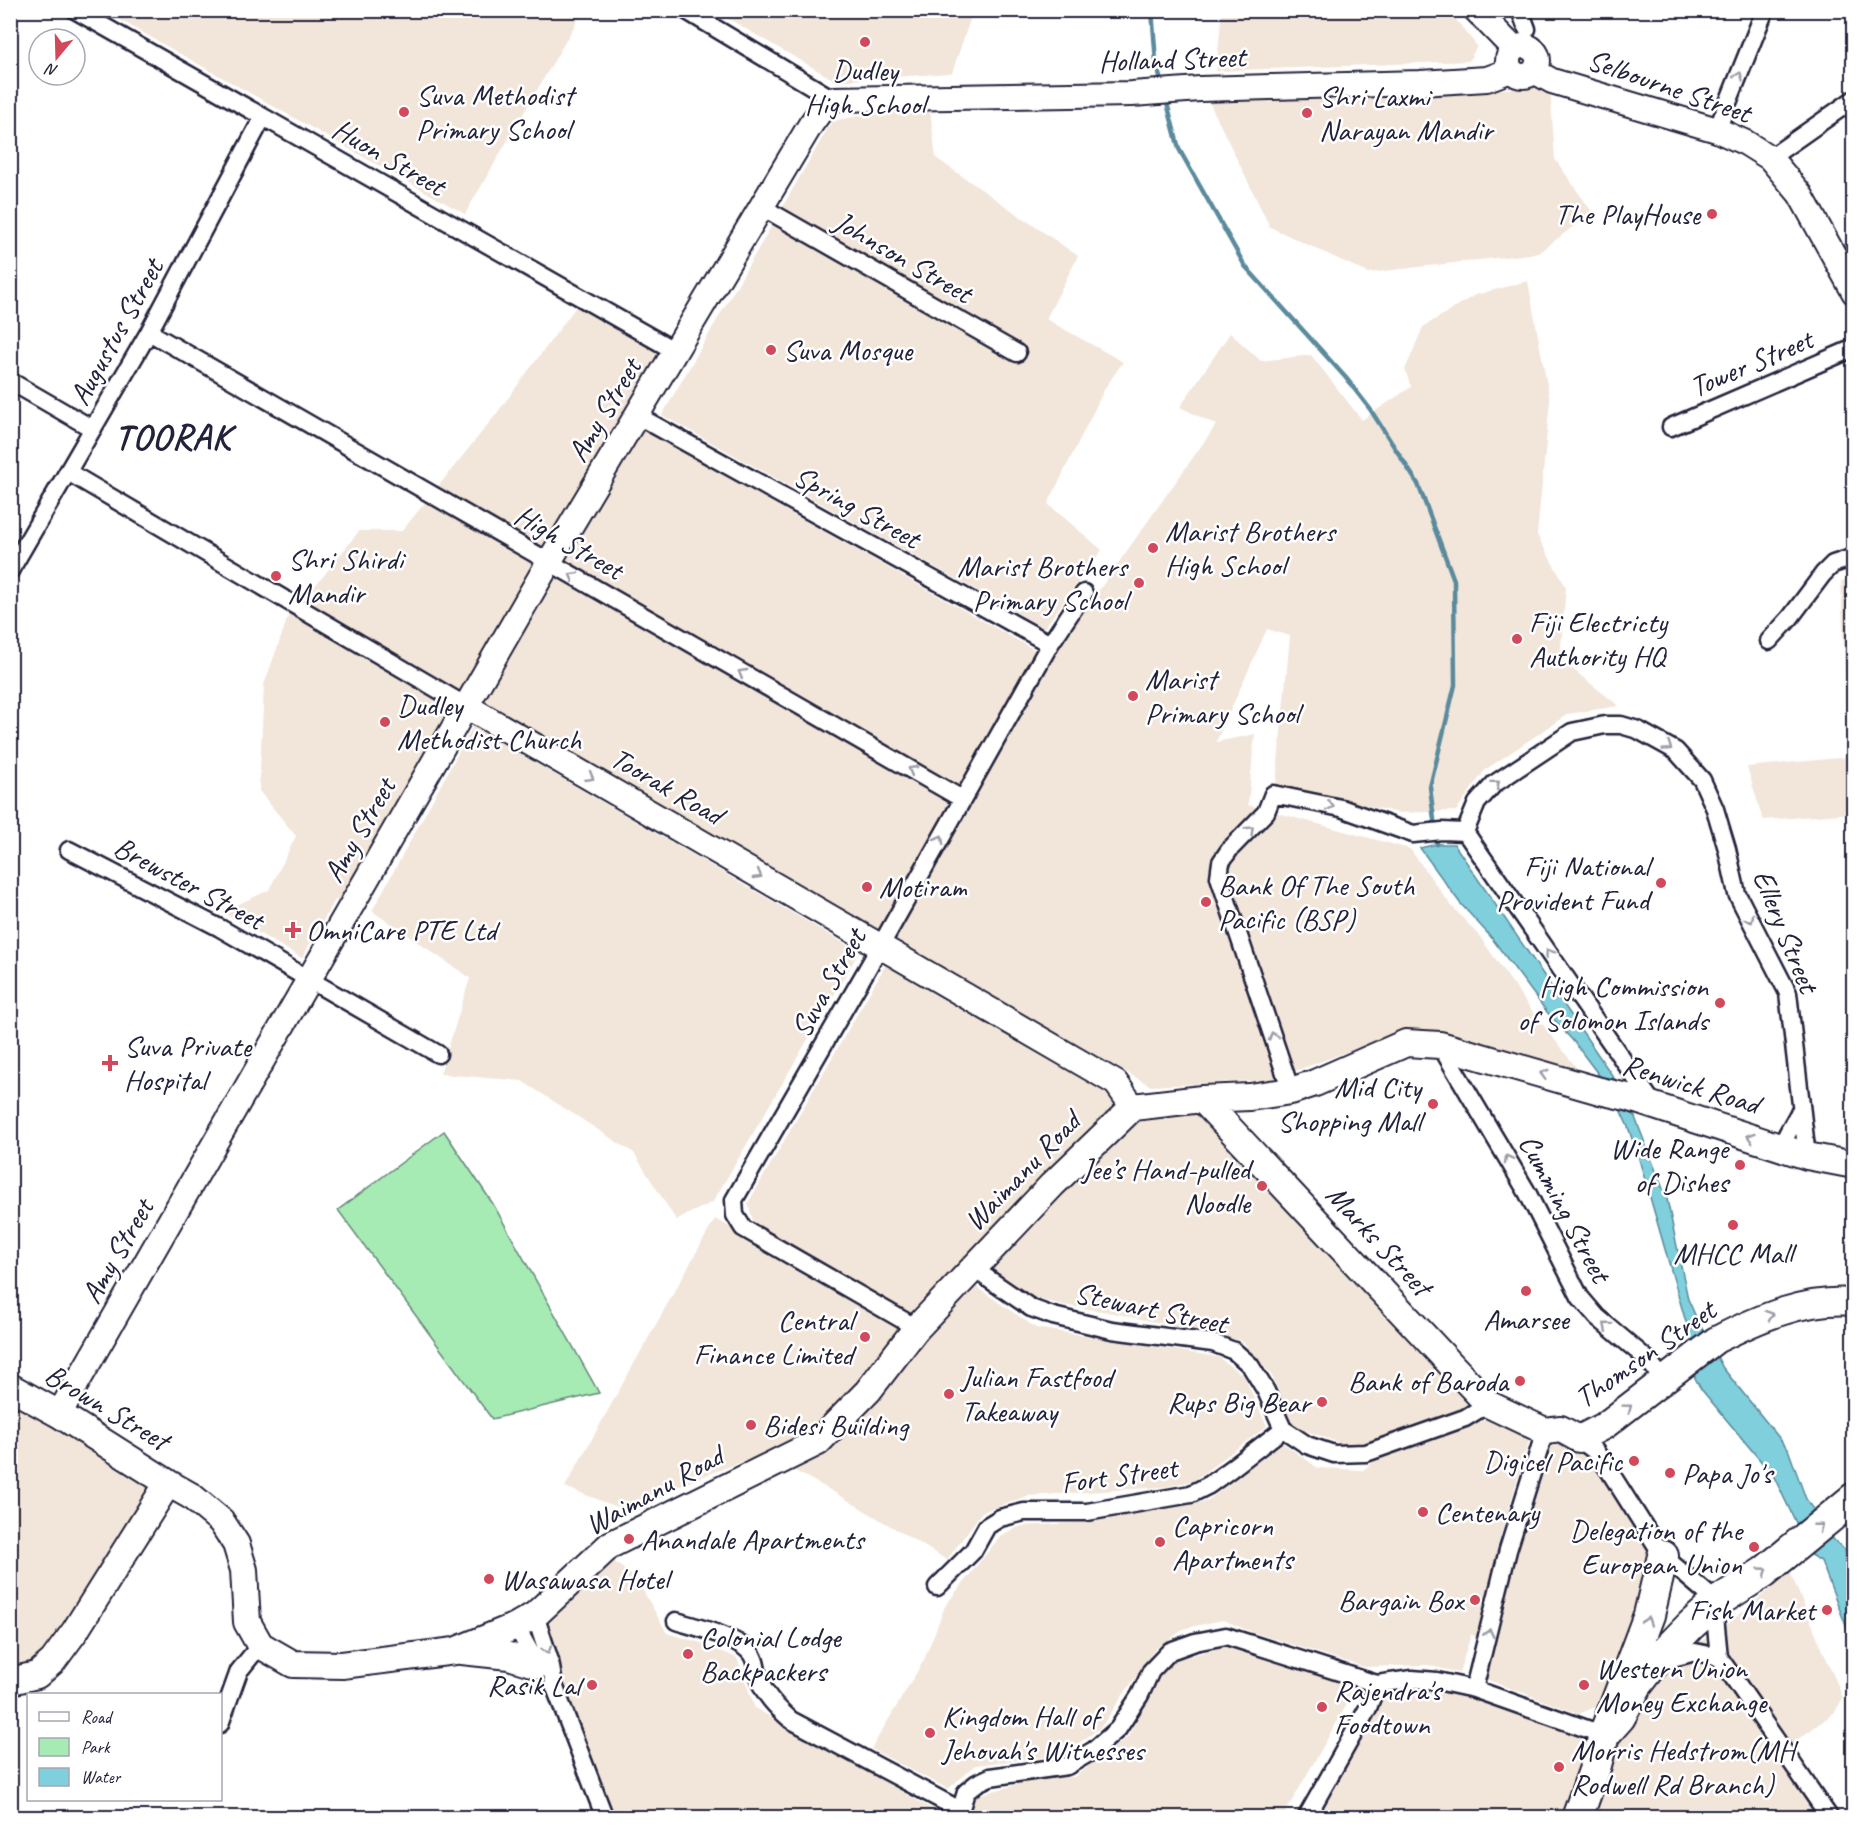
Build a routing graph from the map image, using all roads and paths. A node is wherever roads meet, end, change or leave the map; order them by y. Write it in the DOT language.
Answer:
graph roads {
  1 [pos="75,10"];
  2 [pos="685,10"];
  3 [pos="1476,10"];
  4 [pos="1520,10"];
  5 [pos="1765,10"];
  6 [pos="1521,55"];
  7 [pos="833,99"];
  8 [pos="1854,99"];
  9 [pos="263,117"];
  10 [pos="1717,130"];
  11 [pos="1770,158"];
  12 [pos="762,207"];
  13 [pos="1854,292"];
  14 [pos="149,332"];
  15 [pos="1854,348"];
  16 [pos="675,351"];
  17 [pos="1017,353"];
  18 [pos="10,381"];
  19 [pos="638,416"];
  20 [pos="1671,427"];
  21 [pos="93,429"];
  22 [pos="68,472"];
  23 [pos="1854,557"];
  24 [pos="549,562"];
  25 [pos="10,571"];
  26 [pos="1084,593"];
  27 [pos="1769,641"];
  28 [pos="1050,644"];
  29 [pos="466,706"];
  30 [pos="962,799"];
  31 [pos="1465,832"];
  32 [pos="69,850"];
  33 [pos="880,945"];
  34 [pos="310,980"];
  35 [pos="1440,1045"];
  36 [pos="438,1054"];
  37 [pos="1291,1091"];
  38 [pos="1202,1100"];
  39 [pos="1654,1105"];
  40 [pos="1133,1107"];
  41 [pos="1801,1109"];
  42 [pos="1780,1147"];
  43 [pos="1807,1156"];
  44 [pos="1854,1165"];
  45 [pos="974,1269"];
  46 [pos="1854,1302"];
  47 [pos="915,1330"];
  48 [pos="1670,1375"];
  49 [pos="10,1387"];
  50 [pos="1488,1404"];
  51 [pos="59,1414"];
  52 [pos="1283,1429"];
  53 [pos="1545,1431"];
  54 [pos="1579,1439"];
  55 [pos="168,1483"];
  56 [pos="1850,1501"];
  57 [pos="1663,1556"];
  58 [pos="937,1587"];
  59 [pos="1715,1604"];
  60 [pos="525,1621"];
  61 [pos="676,1621"];
  62 [pos="260,1645"];
  63 [pos="455,1651"];
  64 [pos="1719,1657"];
  65 [pos="1655,1662"];
  66 [pos="538,1665"];
  67 [pos="10,1680"];
  68 [pos="1377,1684"];
  69 [pos="554,1686"];
  70 [pos="1474,1689"];
  71 [pos="222,1718"];
  72 [pos="1604,1735"];
  73 [pos="959,1814"];
  74 [pos="603,1818"];
  75 [pos="1306,1818"];
  76 [pos="1577,1818"];
  77 [pos="1830,1818"];
  1 -- 9 [label="street, Huon Street"];
  2 -- 7 [label="street"];
  3 -- 6 [label="main road"];
  4 -- 6 [label="street"];
  10 -- 5 [label="street, one-way"];
  6 -- 7 [label="main road, Holland Street"];
  6 -- 10 [label="main road, Selbourne Street"];
  7 -- 12 [label="main road, Amy Street"];
  8 -- 11 [label="street"];
  9 -- 14 [label="street, Augustus Street"];
  9 -- 16 [label="street, Huon Street"];
  10 -- 11 [label="main road, Selbourne Street"];
  11 -- 13 [label="main road, Selbourne Street"];
  12 -- 16 [label="main road, Amy Street"];
  12 -- 17 [label="street, Johnson Street"];
  14 -- 21 [label="street, Augustus Street"];
  14 -- 24 [label="street, High Street"];
  15 -- 20 [label="street, Tower Street"];
  16 -- 19 [label="main road, Amy Street"];
  18 -- 21 [label="street"];
  19 -- 24 [label="main road, Amy Street"];
  19 -- 28 [label="street, Spring Street"];
  21 -- 22 [label="street, Augustus Street"];
  22 -- 25 [label="street, Augustus Street"];
  22 -- 29 [label="street, Toorak Road"];
  23 -- 27 [label="street"];
  24 -- 29 [label="main road, Amy Street"];
  30 -- 24 [label="street, High Street, one-way"];
  26 -- 28 [label="street, Suva Street"];
  28 -- 30 [label="street, Suva Street"];
  29 -- 33 [label="main road, Toorak Road, one-way"];
  29 -- 34 [label="main road, Amy Street"];
  33 -- 30 [label="street, Suva Street, one-way"];
  37 -- 31 [label="street, one-way"];
  39 -- 31 [label="street, one-way"];
  31 -- 41 [label="street, Ellery Street, one-way"];
  32 -- 34 [label="street, Brewster Street"];
  33 -- 40 [label="main road, Toorak Road"];
  33 -- 47 [label="street, Suva Street"];
  34 -- 36 [label="street, Brewster Street"];
  34 -- 51 [label="main road, Amy Street"];
  35 -- 37 [label="main road"];
  39 -- 35 [label="main road, Renwick Road, one-way"];
  48 -- 35 [label="street, Cumming Street, one-way"];
  37 -- 38 [label="main road"];
  38 -- 40 [label="main road"];
  38 -- 50 [label="main road, Marks Street"];
  42 -- 39 [label="main road, Renwick Road, one-way"];
  40 -- 45 [label="main road, Waimanu Road"];
  41 -- 42 [label="street"];
  41 -- 43 [label="street, Ellery Street"];
  42 -- 43 [label="main road, Renwick Road"];
  43 -- 44 [label="main road, Renwick Road"];
  45 -- 47 [label="main road, Waimanu Road"];
  45 -- 52 [label="street, Stewart Street"];
  48 -- 46 [label="main road, Thomson Street, one-way"];
  47 -- 60 [label="main road, Waimanu Road"];
  54 -- 48 [label="main road, Thomson Street, one-way"];
  49 -- 51 [label="main road, Brown Street"];
  50 -- 52 [label="street"];
  50 -- 53 [label="main road, Marks Street"];
  51 -- 55 [label="main road, Brown Street"];
  52 -- 58 [label="street, Fort Street"];
  53 -- 54 [label="main road, Marks Street"];
  70 -- 53 [label="street, one-way"];
  54 -- 57 [label="street"];
  55 -- 62 [label="main road"];
  55 -- 67 [label="main road"];
  59 -- 56 [label="highway, one-way"];
  57 -- 59 [label="street"];
  72 -- 57 [label="highway, one-way"];
  59 -- 64 [label="street"];
  59 -- 65 [label="highway"];
  60 -- 63 [label="main road, Waimanu Road"];
  60 -- 66 [label="street"];
  60 -- 69 [label="street, one-way"];
  61 -- 73 [label="street"];
  62 -- 63 [label="main road, Waimanu Road"];
  62 -- 71 [label="street"];
  63 -- 66 [label="main road"];
  64 -- 65 [label="street"];
  64 -- 77 [label="street"];
  65 -- 72 [label="highway"];
  66 -- 69 [label="street"];
  68 -- 70 [label="street"];
  68 -- 73 [label="street"];
  68 -- 75 [label="street"];
  69 -- 74 [label="street"];
  70 -- 72 [label="street"];
  72 -- 76 [label="highway"];
}
